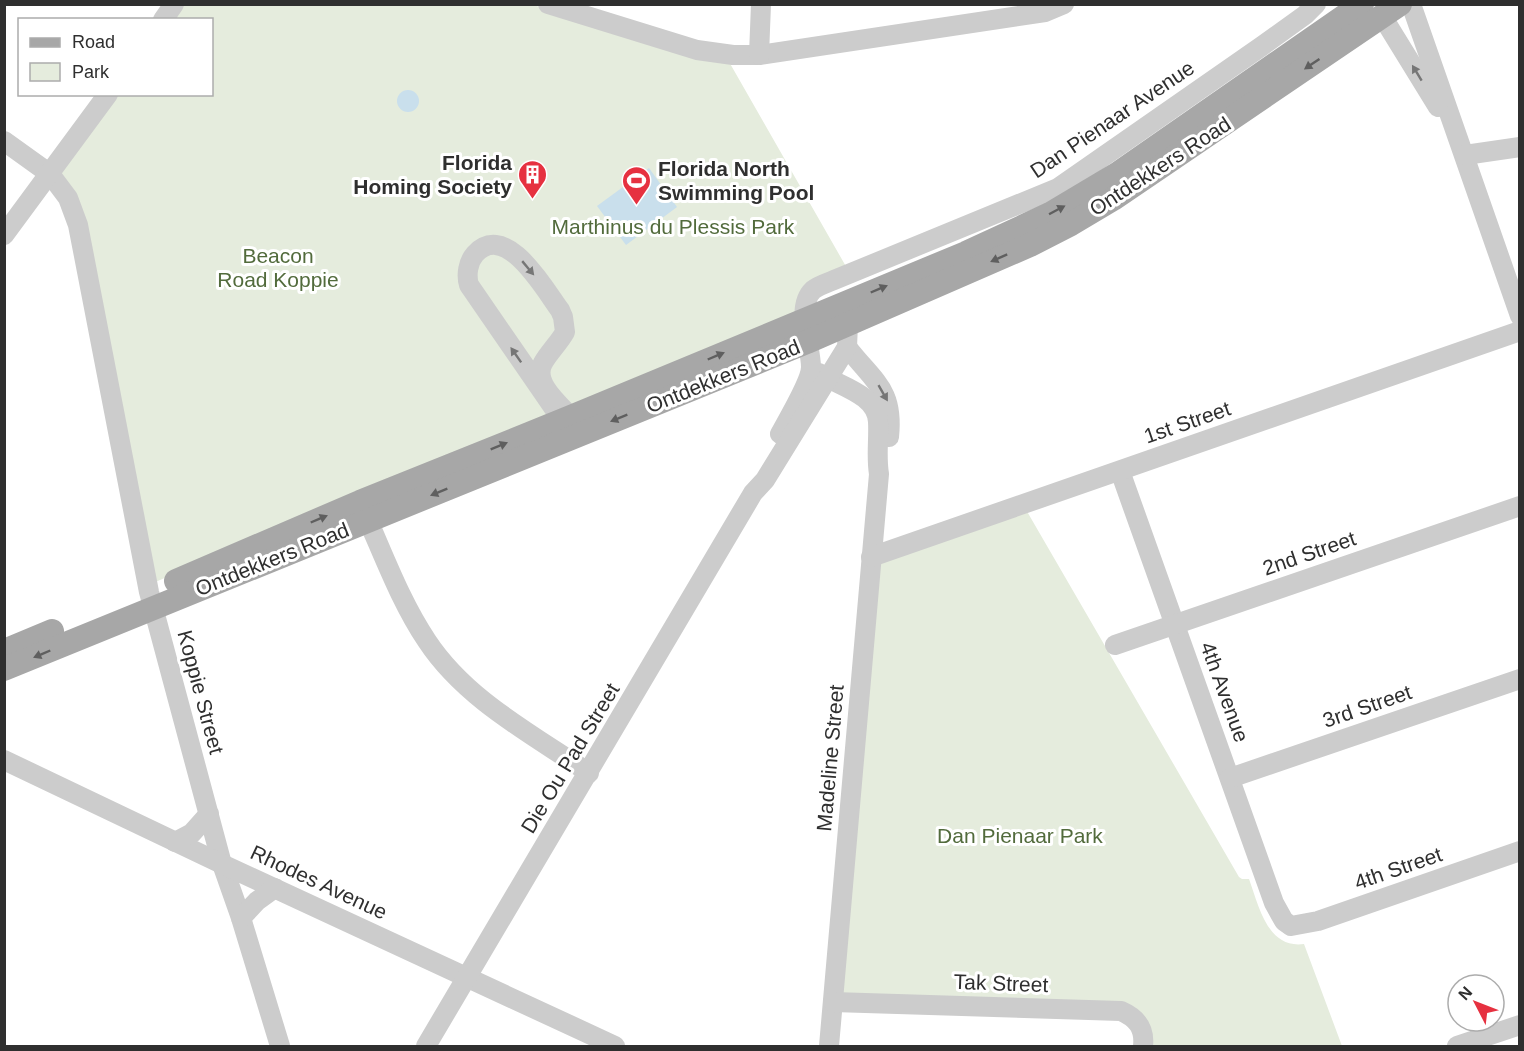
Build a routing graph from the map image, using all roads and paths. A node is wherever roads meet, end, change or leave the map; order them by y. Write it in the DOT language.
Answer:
graph roads {
  1 [pos="174,4"];
  2 [pos="548,4"];
  3 [pos="761,4"];
  4 [pos="1064,4"];
  5 [pos="1316,4"];
  6 [pos="1411,4"];
  7 [pos="1380,7"];
  8 [pos="1338,14"];
  9 [pos="164,18"];
  10 [pos="759,55"];
  11 [pos="107,96"];
  12 [pos="4,141"];
  13 [pos="1520,147"];
  14 [pos="1461,148"];
  15 [pos="50,174"];
  16 [pos="4,235"];
  17 [pos="1520,316"];
  18 [pos="805,318"];
  19 [pos="846,325"];
  20 [pos="1520,331"];
  21 [pos="807,342"];
  22 [pos="820,373"];
  23 [pos="567,419"];
  24 [pos="1120,471"];
  25 [pos="879,474"];
  26 [pos="1520,506"];
  27 [pos="364,511"];
  28 [pos="871,557"];
  29 [pos="152,600"];
  30 [pos="1175,625"];
  31 [pos="1115,645"];
  32 [pos="4,651"];
  33 [pos="4,669"];
  34 [pos="1520,679"];
  35 [pos="4,759"];
  36 [pos="589,773"];
  37 [pos="1230,778"];
  38 [pos="209,814"];
  39 [pos="175,842"];
  40 [pos="1520,851"];
  41 [pos="222,864"];
  42 [pos="275,888"];
  43 [pos="242,918"];
  44 [pos="1291,926"];
  45 [pos="468,977"];
  46 [pos="833,1002"];
  47 [pos="1520,1025"];
  48 [pos="280,1047"];
  49 [pos="426,1047"];
  50 [pos="615,1047"];
  51 [pos="829,1047"];
  52 [pos="1143,1047"];
  53 [pos="1457,1047"];
  1 -- 9 [label="street"];
  2 -- 10 [label="street"];
  3 -- 10 [label="street"];
  4 -- 10 [label="street"];
  5 -- 18 [label="street, Dan Pienaar Avenue"];
  6 -- 14 [label="street"];
  7 -- 8 [label="main road, Ontdekkers Road"];
  14 -- 7 [label="street, one-way"];
  7 -- 19 [label="main road, Ontdekkers Road, one-way"];
  19 -- 8 [label="main road, Ontdekkers Road, one-way"];
  11 -- 15 [label="street"];
  12 -- 15 [label="street, Koppie Street"];
  13 -- 14 [label="street"];
  14 -- 17 [label="street"];
  15 -- 16 [label="street"];
  15 -- 29 [label="street, Koppie Street"];
  18 -- 19 [label="main road, Ontdekkers Road"];
  18 -- 21 [label="street"];
  23 -- 18 [label="main road, Ontdekkers Road, one-way"];
  19 -- 21 [label="main road, Ontdekkers Road"];
  19 -- 22 [label="street, Die Ou Pad Street"];
  19 -- 25 [label="street, Madeline Street, one-way"];
  20 -- 24 [label="street, 1st Street"];
  21 -- 22 [label="street"];
  21 -- 27 [label="main road, Ontdekkers Road, one-way"];
  22 -- 25 [label="street, Madeline Street"];
  22 -- 36 [label="street, Die Ou Pad Street"];
  23 -- 23 [label="street, one-way"];
  27 -- 23 [label="main road, Ontdekkers Road, one-way"];
  24 -- 28 [label="street, 1st Street"];
  24 -- 30 [label="street, 4th Avenue"];
  25 -- 28 [label="street, Madeline Street"];
  26 -- 30 [label="street, 2nd Street"];
  27 -- 29 [label="main road, Ontdekkers Road"];
  27 -- 36 [label="street"];
  28 -- 46 [label="street, Madeline Street"];
  29 -- 32 [label="main road, Ontdekkers Road"];
  29 -- 33 [label="main road, Ontdekkers Road, one-way"];
  29 -- 38 [label="street, Koppie Street"];
  30 -- 31 [label="street, 2nd Street"];
  30 -- 37 [label="street, 4th Avenue"];
  34 -- 37 [label="street, 3rd Street"];
  35 -- 39 [label="street, Rhodes Avenue"];
  36 -- 45 [label="street, Die Ou Pad Street"];
  37 -- 44 [label="street, 4th Avenue"];
  38 -- 39 [label="street"];
  38 -- 41 [label="street, Koppie Street"];
  39 -- 41 [label="street, Rhodes Avenue"];
  40 -- 44 [label="street, 4th Street"];
  41 -- 42 [label="street, Rhodes Avenue"];
  41 -- 43 [label="street, Koppie Street"];
  42 -- 43 [label="street"];
  42 -- 45 [label="street, Rhodes Avenue"];
  43 -- 48 [label="street, Koppie Street"];
  45 -- 49 [label="street, Die Ou Pad Street"];
  45 -- 50 [label="street, Rhodes Avenue"];
  46 -- 51 [label="street, Madeline Street"];
  46 -- 52 [label="street, Tak Street"];
  47 -- 53 [label="street"];
}
